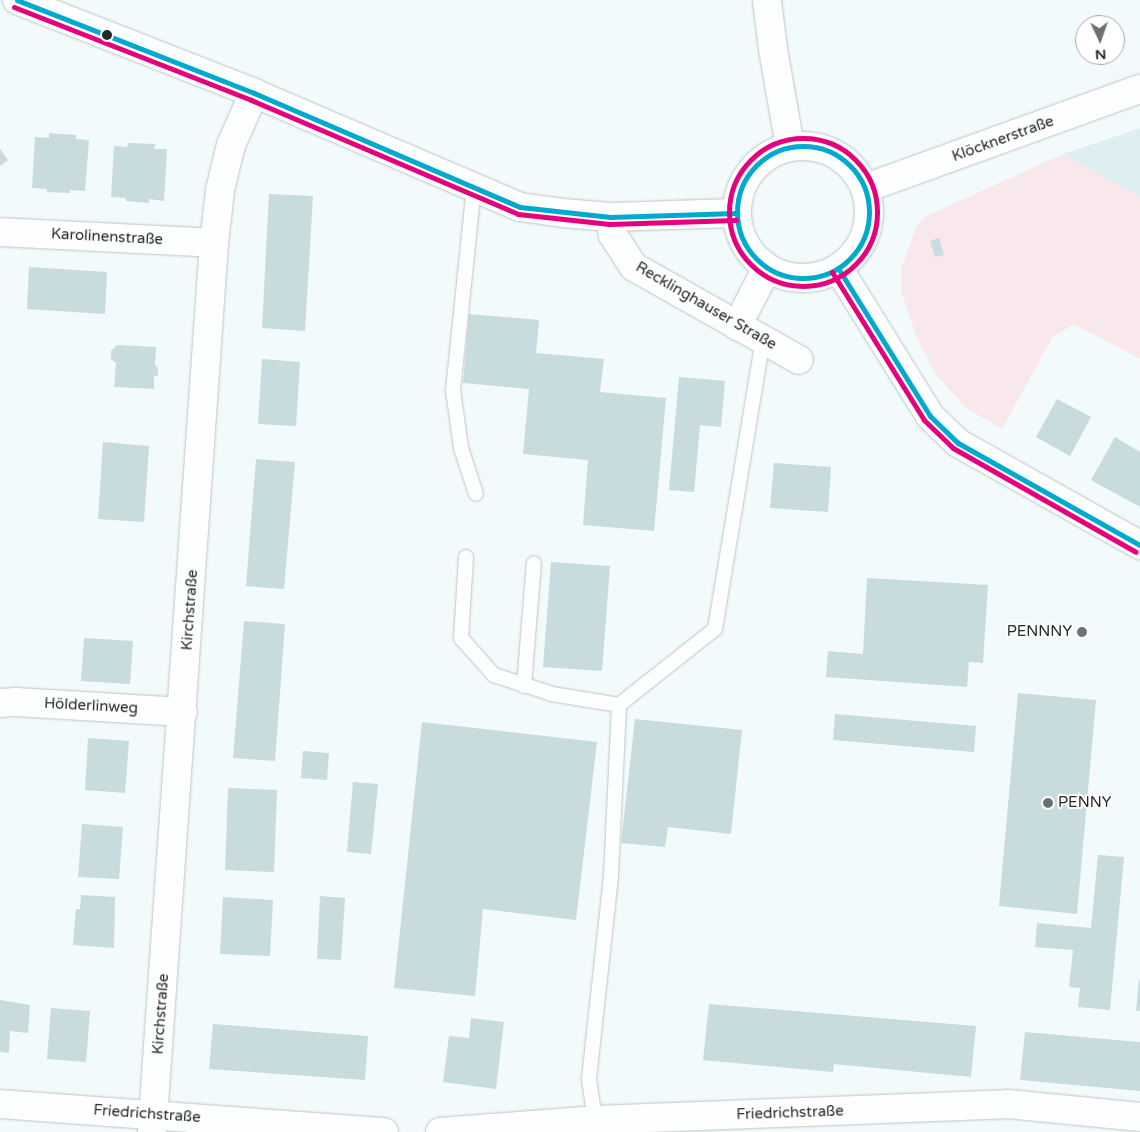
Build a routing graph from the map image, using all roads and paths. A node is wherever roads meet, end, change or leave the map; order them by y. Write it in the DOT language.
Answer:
graph roads {
  1 [pos="17,0"];
  2 [pos="767,0"];
  3 [pos="1140,89"];
  4 [pos="254,93"];
  5 [pos="790,146"];
  6 [pos="474,187"];
  7 [pos="866,188"];
  8 [pos="736,213"];
  9 [pos="610,217"];
  10 [pos="0,232"];
  11 [pos="214,243"];
  12 [pos="767,268"];
  13 [pos="838,268"];
  14 [pos="737,326"];
  15 [pos="763,340"];
  16 [pos="799,360"];
  17 [pos="476,494"];
  18 [pos="1140,545"];
  19 [pos="466,557"];
  20 [pos="534,563"];
  21 [pos="524,686"];
  22 [pos="0,703"];
  23 [pos="619,705"];
  24 [pos="183,712"];
  25 [pos="0,1104"];
  26 [pos="1140,1117"];
  27 [pos="153,1123"];
  28 [pos="595,1126"];
  29 [pos="384,1132"];
  30 [pos="440,1132"];
  1 -- 4 [label="street"];
  2 -- 5 [label="street"];
  3 -- 7 [label="street, Klöcknerstraße"];
  4 -- 6 [label="street"];
  4 -- 11 [label="street, Kirchstraße"];
  5 -- 7 [label="street"];
  5 -- 8 [label="street"];
  6 -- 9 [label="street"];
  6 -- 17 [label="lane"];
  7 -- 13 [label="street"];
  8 -- 9 [label="street"];
  8 -- 12 [label="street"];
  9 -- 14 [label="street, Recklinghauser Straße"];
  10 -- 11 [label="street, Karolinenstraße"];
  11 -- 24 [label="street, Kirchstraße"];
  12 -- 13 [label="street"];
  12 -- 14 [label="street"];
  13 -- 18 [label="street"];
  14 -- 15 [label="street, Recklinghauser Straße"];
  15 -- 16 [label="street, Recklinghauser Straße"];
  15 -- 23 [label="lane"];
  19 -- 21 [label="lane"];
  20 -- 21 [label="lane"];
  21 -- 23 [label="lane"];
  22 -- 24 [label="street, Hölderlinweg"];
  23 -- 28 [label="lane"];
  24 -- 27 [label="street, Kirchstraße"];
  25 -- 27 [label="street, Friedrichstraße"];
  26 -- 28 [label="street, Friedrichstraße"];
  27 -- 29 [label="street, Friedrichstraße"];
  28 -- 30 [label="street, Friedrichstraße"];
}
